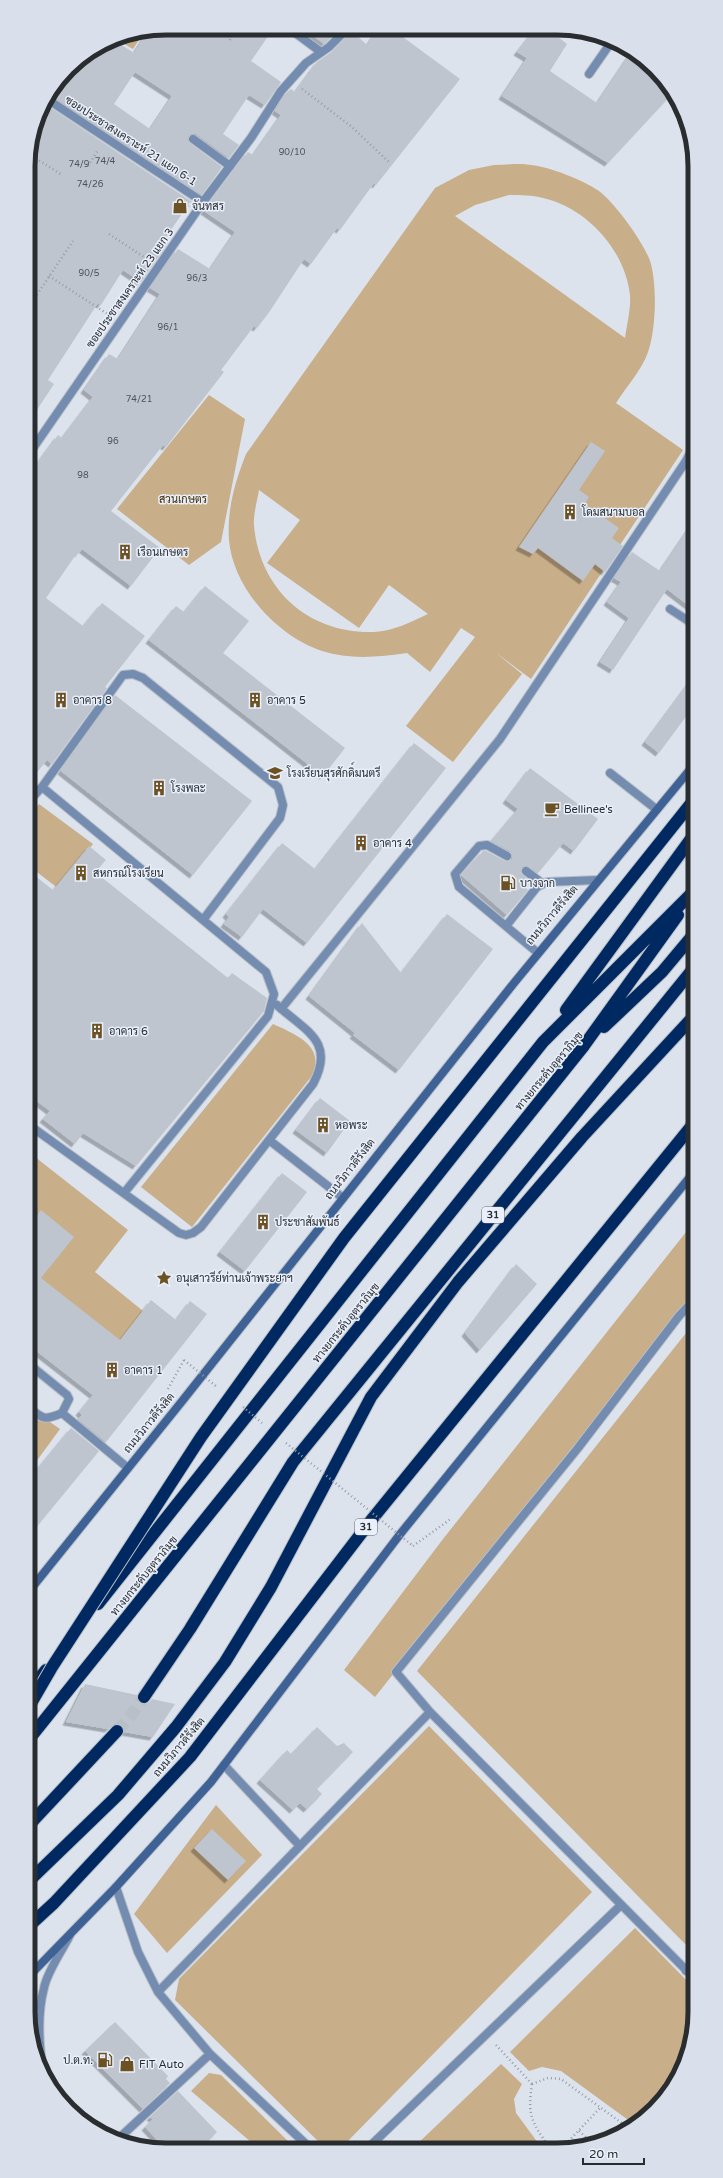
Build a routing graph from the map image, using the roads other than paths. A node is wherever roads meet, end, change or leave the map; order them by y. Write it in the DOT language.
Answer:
graph roads {
  1 [pos="298,35"];
  2 [pos="340,35"];
  3 [pos="609,46"];
  4 [pos="321,52"];
  5 [pos="589,74"];
  6 [pos="51,102"];
  7 [pos="193,139"];
  8 [pos="230,166"];
  9 [pos="203,202"];
  10 [pos="35,445"];
  11 [pos="688,456"];
  12 [pos="670,609"];
  13 [pos="688,621"];
  14 [pos="688,772"];
  15 [pos="610,773"];
  16 [pos="42,787"];
  17 [pos="35,795"];
  18 [pos="688,807"];
  19 [pos="656,810"];
  20 [pos="688,843"];
  21 [pos="507,856"];
  22 [pos="526,871"];
  23 [pos="598,880"];
  24 [pos="543,884"];
  25 [pos="688,898"];
  26 [pos="688,900"];
  27 [pos="203,920"];
  28 [pos="506,926"];
  29 [pos="688,941"];
  30 [pos="538,953"];
  31 [pos="688,975"];
  32 [pos="272,1001"];
  33 [pos="281,1009"];
  34 [pos="688,1023"];
  35 [pos="543,1042"];
  36 [pos="583,1047"];
  37 [pos="688,1129"];
  38 [pos="35,1131"];
  39 [pos="269,1140"];
  40 [pos="688,1179"];
  41 [pos="124,1193"];
  42 [pos="343,1198"];
  43 [pos="688,1306"];
  44 [pos="35,1369"];
  45 [pos="35,1412"];
  46 [pos="62,1413"];
  47 [pos="128,1468"];
  48 [pos="35,1584"];
  49 [pos="35,1684"];
  50 [pos="35,1696"];
  51 [pos="144,1697"];
  52 [pos="430,1712"];
  53 [pos="117,1731"];
  54 [pos="35,1732"];
  55 [pos="224,1765"];
  56 [pos="35,1819"];
  57 [pos="300,1846"];
  58 [pos="35,1875"];
  59 [pos="116,1887"];
  60 [pos="621,1905"];
  61 [pos="35,1920"];
  62 [pos="71,1933"];
  63 [pos="35,1969"];
  64 [pos="686,1970"];
  65 [pos="158,1992"];
  66 [pos="40,2046"];
  67 [pos="210,2054"];
  68 [pos="122,2135"];
  69 [pos="304,2143"];
  70 [pos="373,2143"];
  1 -- 4 [label="street"];
  2 -- 4 [label="street, ซอยประชาสงเคราะห์ 23 แยก 3"];
  3 -- 5 [label="street"];
  4 -- 8 [label="street, ซอยประชาสงเคราะห์ 23 แยก 3"];
  6 -- 9 [label="street, ซอยประชาสงเคราะห์ 21 แยก 6-1"];
  7 -- 8 [label="street"];
  8 -- 9 [label="street, ซอยประชาสงเคราะห์ 23 แยก 3"];
  9 -- 10 [label="street, ซอยประชาสงเคราะห์ 23 แยก 3"];
  11 -- 33 [label="street"];
  12 -- 13 [label="street"];
  14 -- 19 [label="main road, ถนนวิภาวดีรังสิต"];
  15 -- 19 [label="street"];
  16 -- 17 [label="street"];
  16 -- 27 [label="street"];
  16 -- 27 [label="street"];
  18 -- 50 [label="highway, bridge"];
  19 -- 23 [label="main road, ถนนวิภาวดีรังสิต"];
  20 -- 35 [label="highway"];
  21 -- 28 [label="street"];
  22 -- 24 [label="street"];
  23 -- 24 [label="street"];
  23 -- 30 [label="main road, ถนนวิภาวดีรังสิต"];
  24 -- 28 [label="street"];
  25 -- 35 [label="highway"];
  26 -- 36 [label="highway"];
  27 -- 32 [label="street"];
  28 -- 30 [label="street"];
  29 -- 36 [label="highway, ทางยกระดับอุตราภิมุข"];
  30 -- 42 [label="main road, ถนนวิภาวดีรังสิต"];
  31 -- 51 [label="highway, 31"];
  32 -- 33 [label="street"];
  32 -- 41 [label="street"];
  33 -- 39 [label="street"];
  34 -- 58 [label="highway"];
  35 -- 49 [label="highway"];
  36 -- 54 [label="highway, ทางยกระดับอุตราภิมุข, bridge"];
  37 -- 61 [label="highway, ถนนวิภาวดีรังสิต / 31"];
  38 -- 41 [label="street"];
  39 -- 41 [label="street"];
  39 -- 42 [label="street"];
  40 -- 55 [label="main road"];
  42 -- 47 [label="main road, ถนนวิภาวดีรังสิต"];
  43 -- 52 [label="street"];
  44 -- 46 [label="street"];
  45 -- 46 [label="street"];
  46 -- 47 [label="street"];
  47 -- 48 [label="main road, ถนนวิภาวดีรังสิต"];
  52 -- 57 [label="street"];
  52 -- 60 [label="street"];
  53 -- 56 [label="highway"];
  55 -- 57 [label="street"];
  55 -- 59 [label="main road"];
  57 -- 65 [label="street"];
  59 -- 62 [label="main road"];
  59 -- 65 [label="street"];
  60 -- 64 [label="street"];
  60 -- 70 [label="street"];
  62 -- 63 [label="main road"];
  62 -- 66 [label="street"];
  65 -- 67 [label="street"];
  67 -- 68 [label="street"];
  67 -- 69 [label="street"];
}
